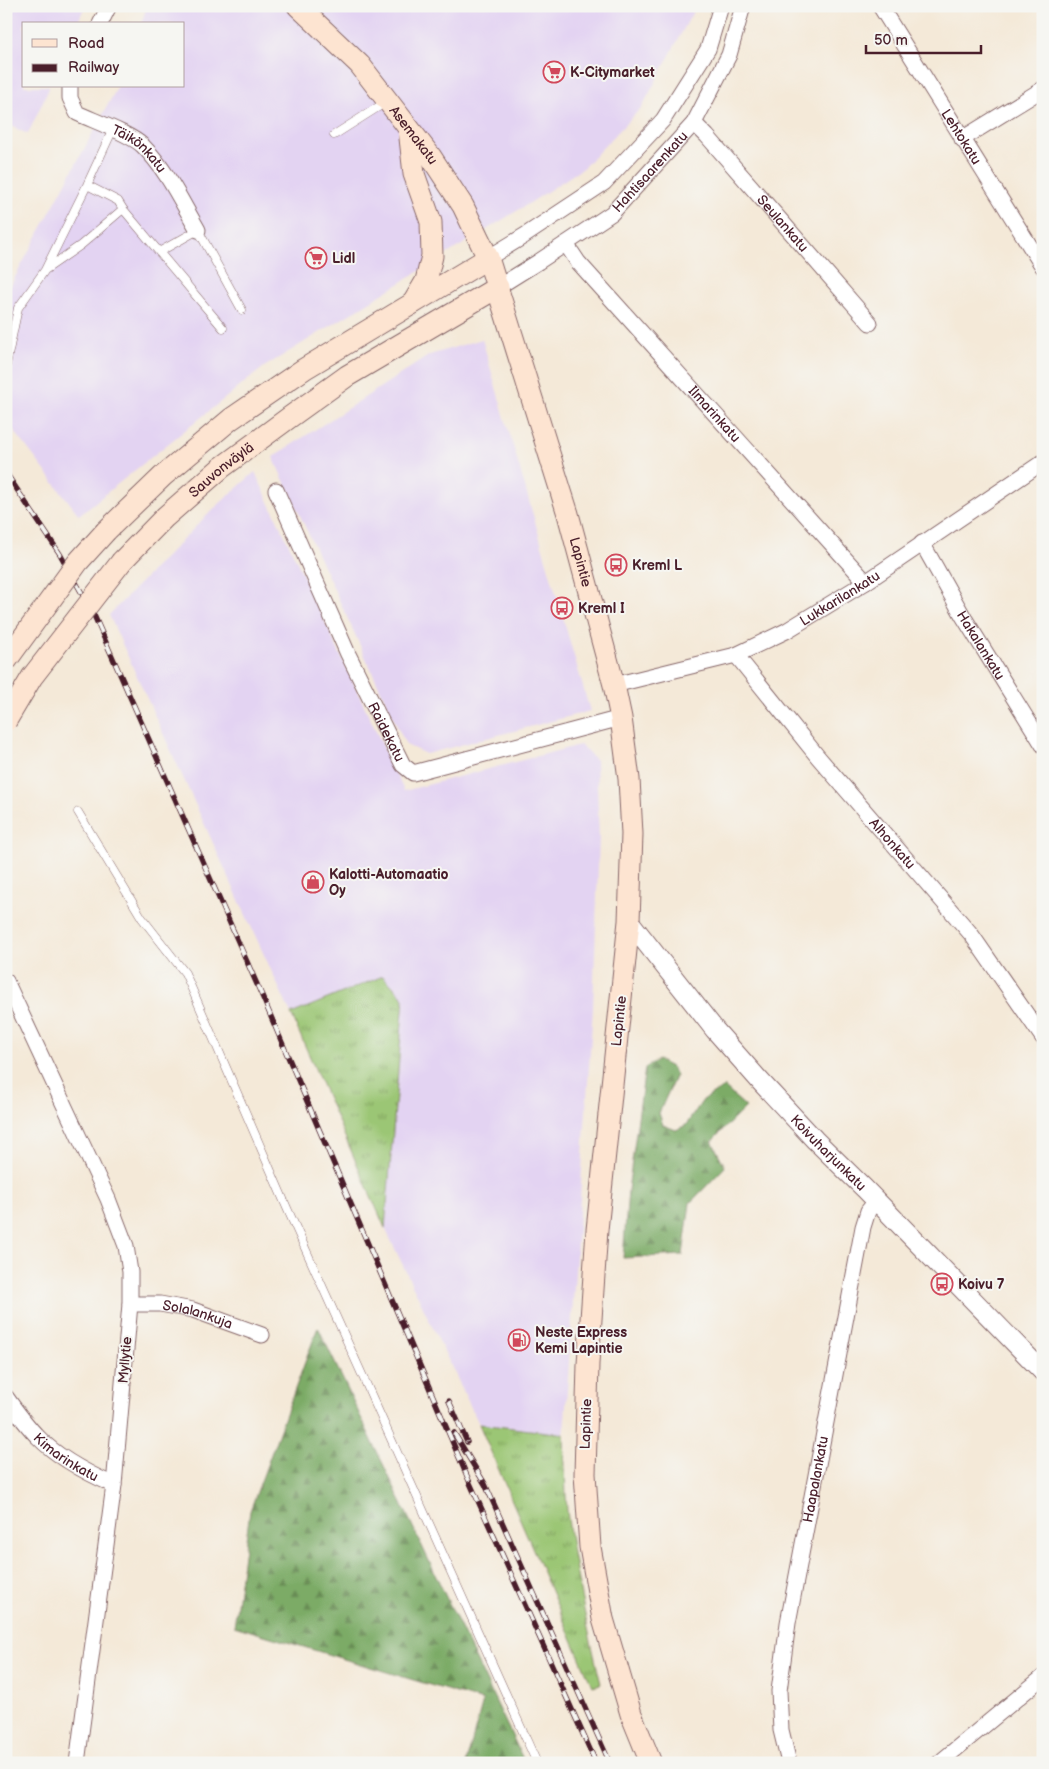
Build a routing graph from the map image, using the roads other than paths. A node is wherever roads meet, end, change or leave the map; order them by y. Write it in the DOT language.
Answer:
graph roads {
  1 [pos="109,6"];
  2 [pos="298,6"];
  3 [pos="722,6"];
  4 [pos="743,6"];
  5 [pos="880,6"];
  6 [pos="101,22"];
  7 [pos="70,88"];
  8 [pos="1043,89"];
  9 [pos="388,101"];
  10 [pos="694,123"];
  11 [pos="409,128"];
  12 [pos="113,129"];
  13 [pos="334,135"];
  14 [pos="962,139"];
  15 [pos="88,185"];
  16 [pos="123,209"];
  17 [pos="198,230"];
  18 [pos="566,244"];
  19 [pos="159,252"];
  20 [pos="488,258"];
  21 [pos="1043,267"];
  22 [pos="45,270"];
  23 [pos="498,287"];
  24 [pos="412,303"];
  25 [pos="242,310"];
  26 [pos="870,323"];
  27 [pos="223,328"];
  28 [pos="6,365"];
  29 [pos="1043,462"];
  30 [pos="276,490"];
  31 [pos="922,543"];
  32 [pos="866,582"];
  33 [pos="736,655"];
  34 [pos="6,661"];
  35 [pos="614,685"];
  36 [pos="621,718"];
  37 [pos="6,721"];
  38 [pos="1043,745"];
  39 [pos="78,812"];
  40 [pos="629,921"];
  41 [pos="6,981"];
  42 [pos="1043,1038"];
  43 [pos="876,1201"];
  44 [pos="130,1304"];
  45 [pos="262,1335"];
  46 [pos="1043,1372"];
  47 [pos="6,1397"];
  48 [pos="114,1485"];
  49 [pos="1043,1676"];
  50 [pos="77,1763"];
  51 [pos="536,1763"];
  52 [pos="651,1763"];
  53 [pos="789,1763"];
  54 [pos="939,1763"];
  1 -- 6 [label="street"];
  2 -- 9 [label="main road, Asemakatu"];
  3 -- 20 [label="street, Hahtisaarenkatu"];
  4 -- 10 [label="street, Hahtisaarenkatu"];
  5 -- 14 [label="street, Lehtokatu"];
  7 -- 12 [label="street, Täikönkatu"];
  8 -- 14 [label="street"];
  9 -- 11 [label="main road, Asemakatu"];
  9 -- 13 [label="lane"];
  10 -- 18 [label="street, Hahtisaarenkatu"];
  10 -- 26 [label="street, Seulankatu"];
  11 -- 20 [label="main road, Asemakatu"];
  11 -- 24 [label="main road"];
  12 -- 15 [label="lane"];
  12 -- 17 [label="street, Täikönkatu"];
  14 -- 21 [label="street, Lehtokatu"];
  15 -- 16 [label="lane"];
  15 -- 22 [label="lane"];
  16 -- 19 [label="lane"];
  16 -- 22 [label="lane"];
  17 -- 19 [label="lane"];
  17 -- 25 [label="lane"];
  18 -- 23 [label="street, Hahtisaarenkatu"];
  18 -- 32 [label="street, Ilmarinkatu"];
  19 -- 27 [label="lane"];
  20 -- 23 [label="main road, Asemakatu"];
  20 -- 24 [label="main road"];
  22 -- 28 [label="lane"];
  23 -- 35 [label="main road, Lapintie"];
  23 -- 37 [label="main road, Sauvonväylä, bridge"];
  24 -- 34 [label="main road, bridge"];
  29 -- 31 [label="street, Lukkarilankatu"];
  30 -- 36 [label="street, Raidekatu"];
  31 -- 32 [label="street, Lukkarilankatu"];
  31 -- 38 [label="street, Hakalankatu"];
  32 -- 33 [label="street, Lukkarilankatu"];
  33 -- 35 [label="street, Lukkarilankatu"];
  33 -- 42 [label="street, Alhonkatu"];
  35 -- 36 [label="main road, Lapintie"];
  36 -- 40 [label="main road, Lapintie"];
  39 -- 51 [label="lane"];
  40 -- 43 [label="street, Koivuharjunkatu"];
  40 -- 52 [label="main road, Lapintie"];
  41 -- 44 [label="street, Myllytie"];
  43 -- 46 [label="street, Koivuharjunkatu"];
  43 -- 53 [label="street, Haapalankatu"];
  44 -- 45 [label="street, Solalankuja"];
  44 -- 48 [label="street, Myllytie"];
  47 -- 48 [label="street, Kimarinkatu"];
  48 -- 50 [label="street, Myllytie"];
  49 -- 54 [label="street"];
}
